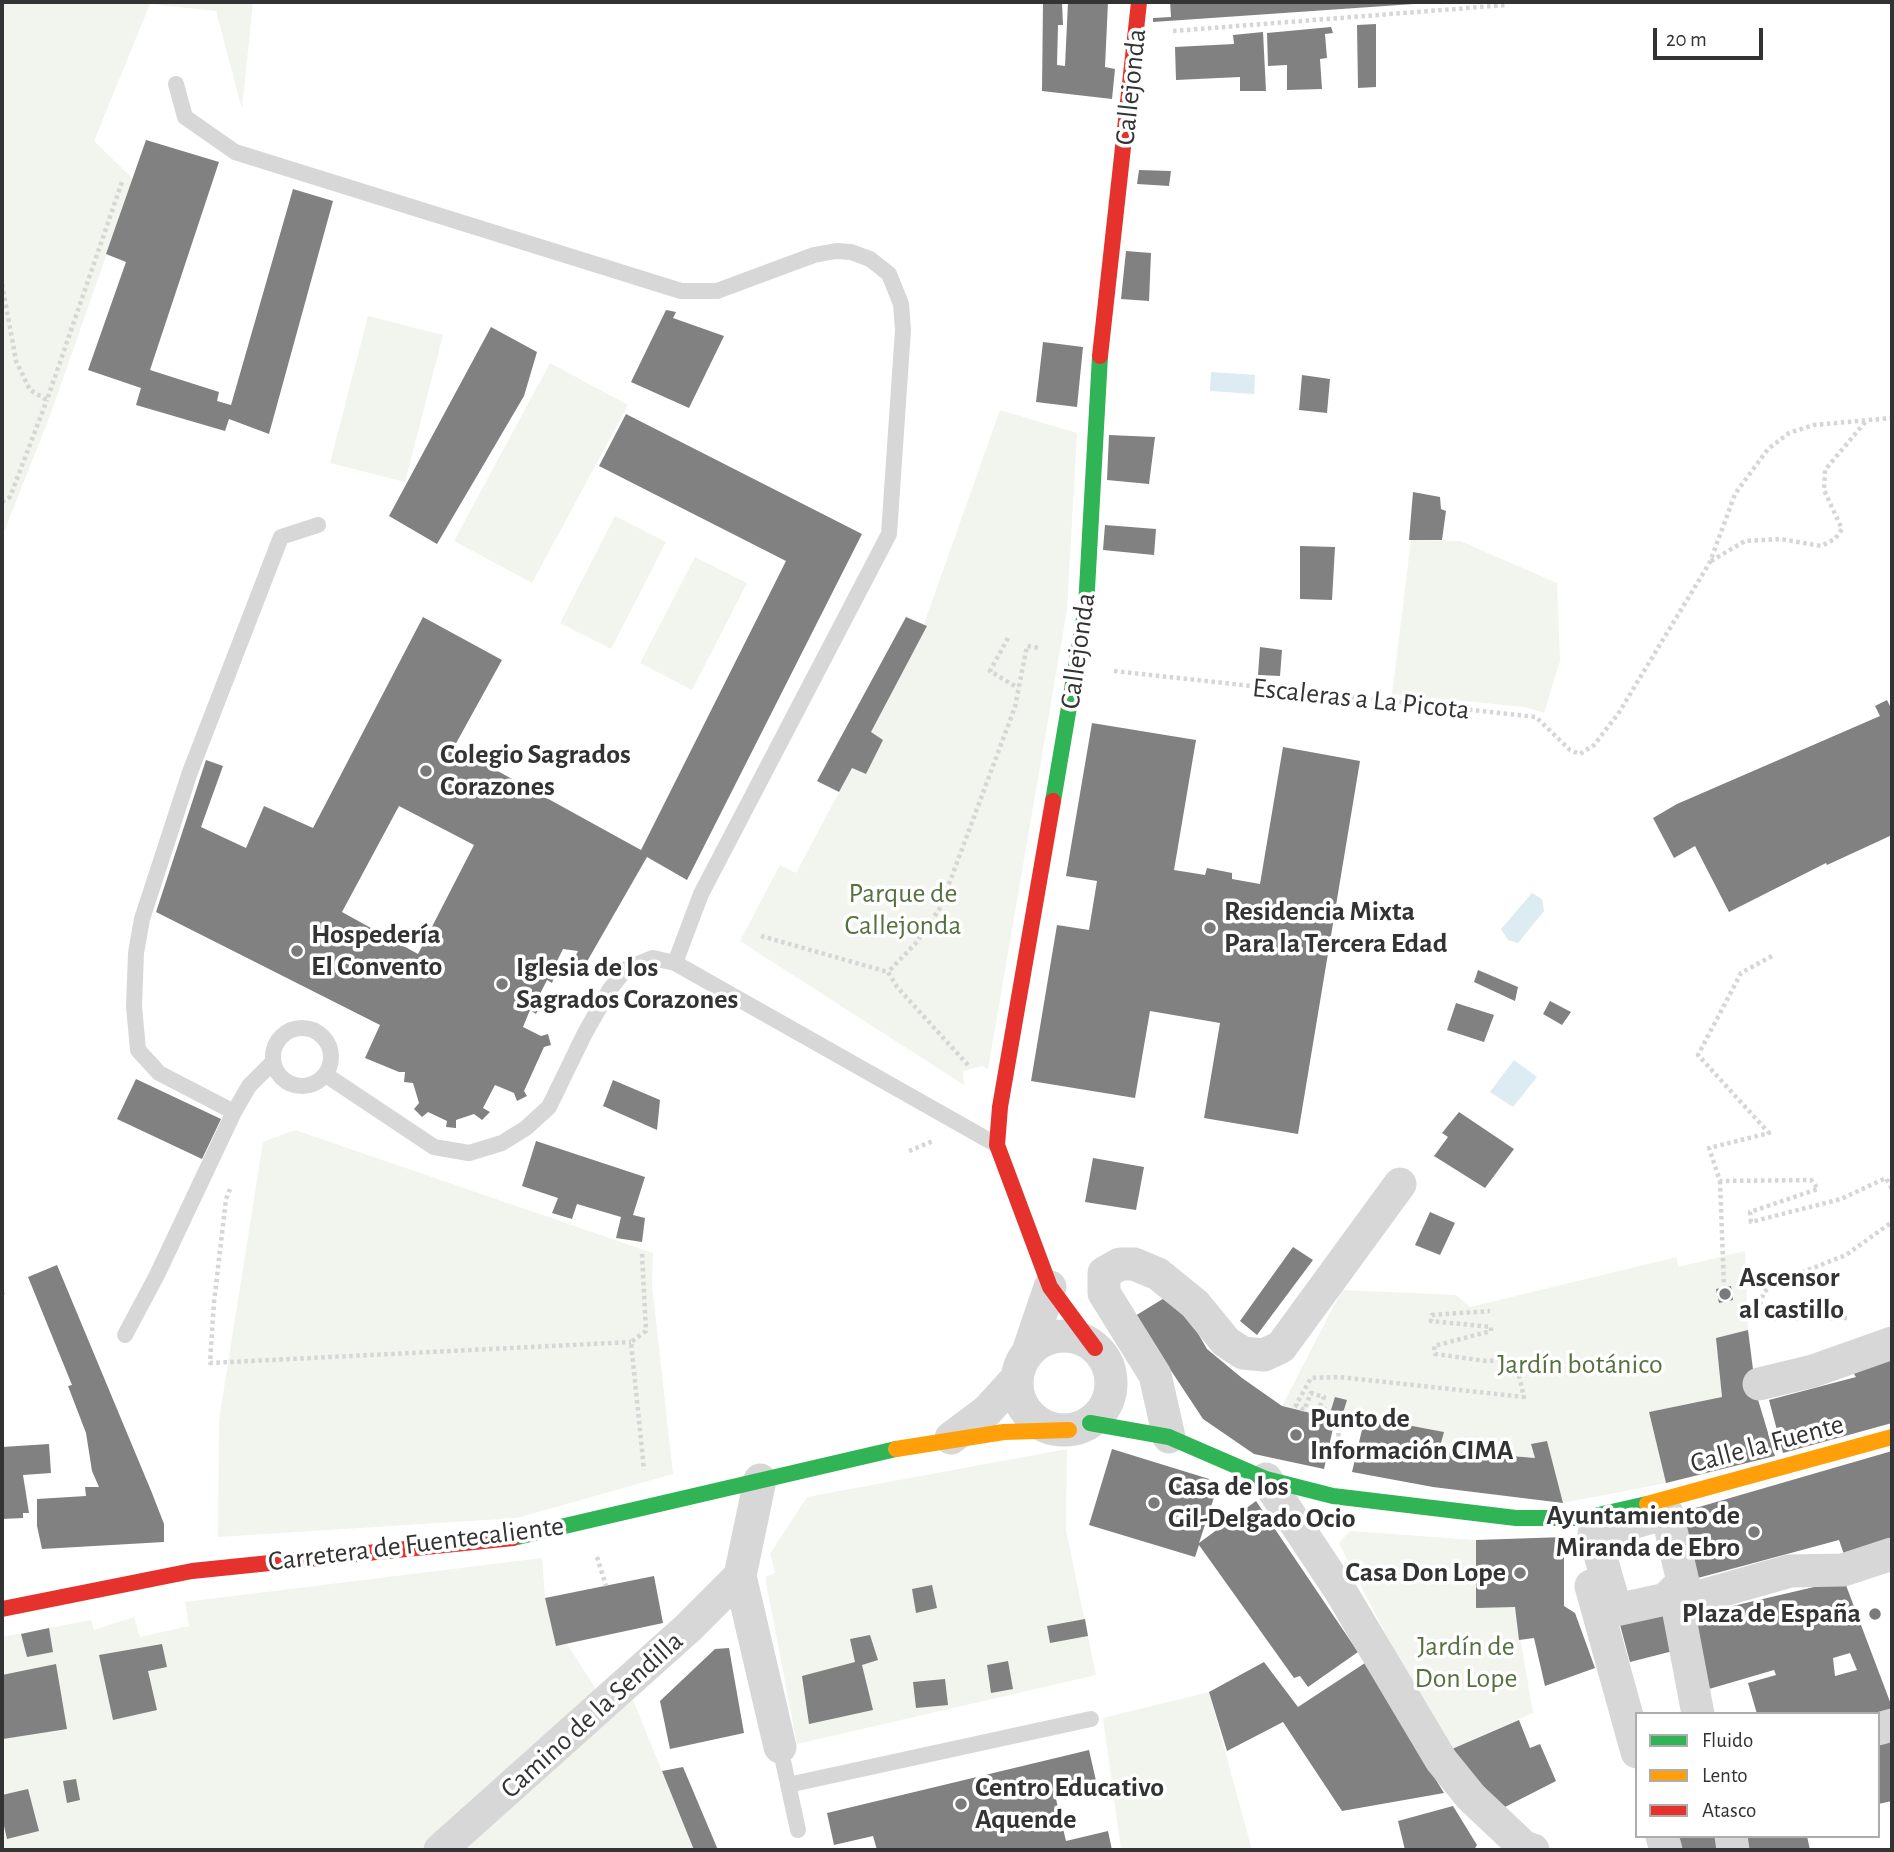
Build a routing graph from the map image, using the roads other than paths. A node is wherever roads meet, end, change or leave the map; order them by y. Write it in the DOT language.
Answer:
graph roads {
  1 [pos="1139,2"];
  2 [pos="176,84"];
  3 [pos="318,525"];
  4 [pos="674,963"];
  5 [pos="273,1062"];
  6 [pos="326,1075"];
  7 [pos="234,1112"];
  8 [pos="997,1145"];
  9 [pos="1400,1184"];
  10 [pos="1050,1287"];
  11 [pos="125,1335"];
  12 [pos="1892,1343"];
  13 [pos="1095,1348"];
  14 [pos="1023,1365"];
  15 [pos="1111,1382"];
  16 [pos="1759,1384"];
  17 [pos="1079,1426"];
  18 [pos="1170,1437"];
  19 [pos="1892,1437"];
  20 [pos="951,1438"];
  21 [pos="1266,1479"];
  22 [pos="760,1480"];
  23 [pos="1333,1496"];
  24 [pos="1588,1522"];
  25 [pos="1307,1542"];
  26 [pos="1892,1554"];
  27 [pos="740,1576"];
  28 [pos="1676,1597"];
  29 [pos="2,1609"];
  30 [pos="1698,1712"];
  31 [pos="1091,1719"];
  32 [pos="1635,1743"];
  33 [pos="780,1747"];
  34 [pos="788,1784"];
  35 [pos="798,1830"];
  36 [pos="440,1850"];
  37 [pos="1533,1850"];
  1 -- 8 [label="street, Callejonda"];
  2 -- 4 [label="lane"];
  3 -- 7 [label="lane"];
  4 -- 6 [label="lane"];
  4 -- 8 [label="lane"];
  5 -- 6 [label="lane"];
  5 -- 6 [label="lane"];
  5 -- 7 [label="lane"];
  7 -- 11 [label="lane"];
  8 -- 10 [label="street, Callejonda"];
  9 -- 18 [label="street"];
  10 -- 13 [label="street, Callejonda"];
  10 -- 14 [label="street"];
  12 -- 16 [label="street"];
  13 -- 14 [label="street"];
  13 -- 15 [label="street"];
  14 -- 17 [label="street"];
  14 -- 20 [label="street, Carretera de Fuentecaliente"];
  15 -- 17 [label="street"];
  15 -- 18 [label="street"];
  17 -- 18 [label="street, Carretera de Fuentecaliente"];
  17 -- 20 [label="street, Carretera de Fuentecaliente"];
  18 -- 21 [label="street, Carretera de Fuentecaliente"];
  19 -- 24 [label="street, Calle la Fuente"];
  20 -- 22 [label="street, Carretera de Fuentecaliente"];
  21 -- 23 [label="street, Carretera de Fuentecaliente"];
  21 -- 25 [label="street"];
  22 -- 27 [label="street"];
  22 -- 29 [label="street, Carretera de Fuentecaliente"];
  23 -- 24 [label="street, Calle la Fuente"];
  23 -- 25 [label="street"];
  24 -- 28 [label="street"];
  24 -- 28 [label="street"];
  24 -- 32 [label="street"];
  25 -- 37 [label="street"];
  26 -- 28 [label="street"];
  27 -- 33 [label="street"];
  27 -- 36 [label="street, Camino de la Sendilla"];
  28 -- 30 [label="street"];
  31 -- 34 [label="lane"];
  33 -- 34 [label="lane"];
  34 -- 35 [label="lane"];
}
